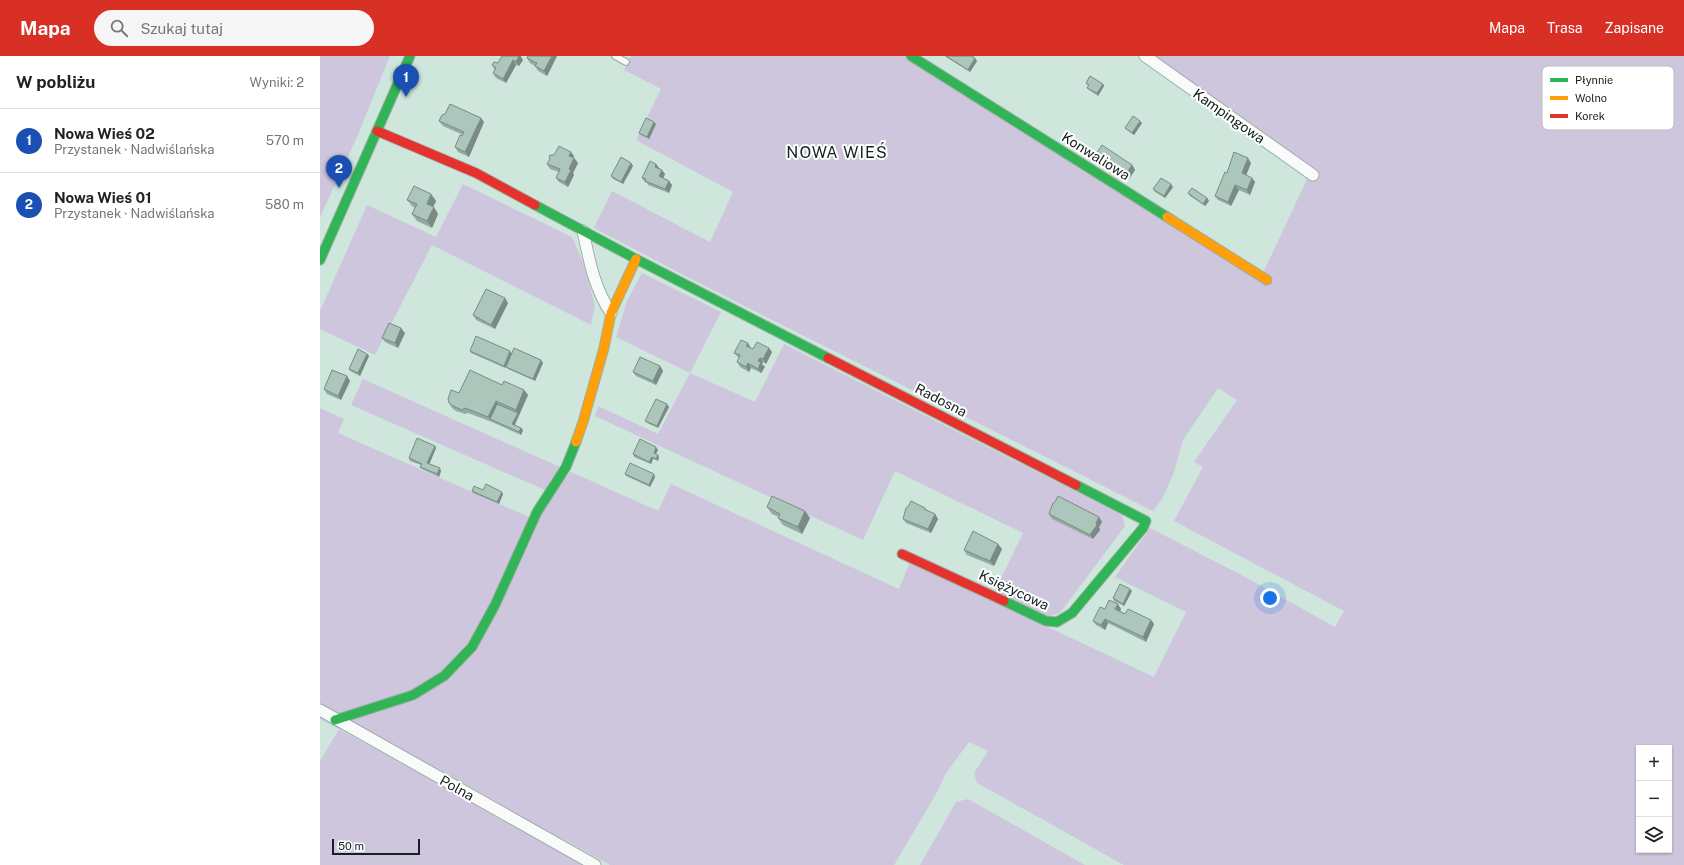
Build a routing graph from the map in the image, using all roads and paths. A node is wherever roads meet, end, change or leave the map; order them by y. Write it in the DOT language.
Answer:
graph roads {
  1 [pos="410,56"];
  2 [pos="615,56"];
  3 [pos="911,56"];
  4 [pos="1145,56"];
  5 [pos="626,62"];
  6 [pos="377,131"];
  7 [pos="1313,175"];
  8 [pos="583,231"];
  9 [pos="636,259"];
  10 [pos="320,260"];
  11 [pos="1267,280"];
  12 [pos="611,313"];
  13 [pos="1146,521"];
  14 [pos="902,554"];
  15 [pos="320,710"];
  16 [pos="335,720"];
  17 [pos="595,865"];
  1 -- 6 [label="street"];
  2 -- 5 [label="lane"];
  3 -- 11 [label="street, Konwaliowa"];
  4 -- 7 [label="street, Kampingowa"];
  6 -- 8 [label="street, Radosna"];
  6 -- 10 [label="street"];
  8 -- 9 [label="street, Radosna"];
  8 -- 12 [label="street"];
  9 -- 12 [label="street"];
  9 -- 13 [label="street, Radosna"];
  12 -- 16 [label="street"];
  13 -- 14 [label="street, Księżycowa"];
  15 -- 16 [label="street, Polna"];
  16 -- 17 [label="street, Polna"];
}
